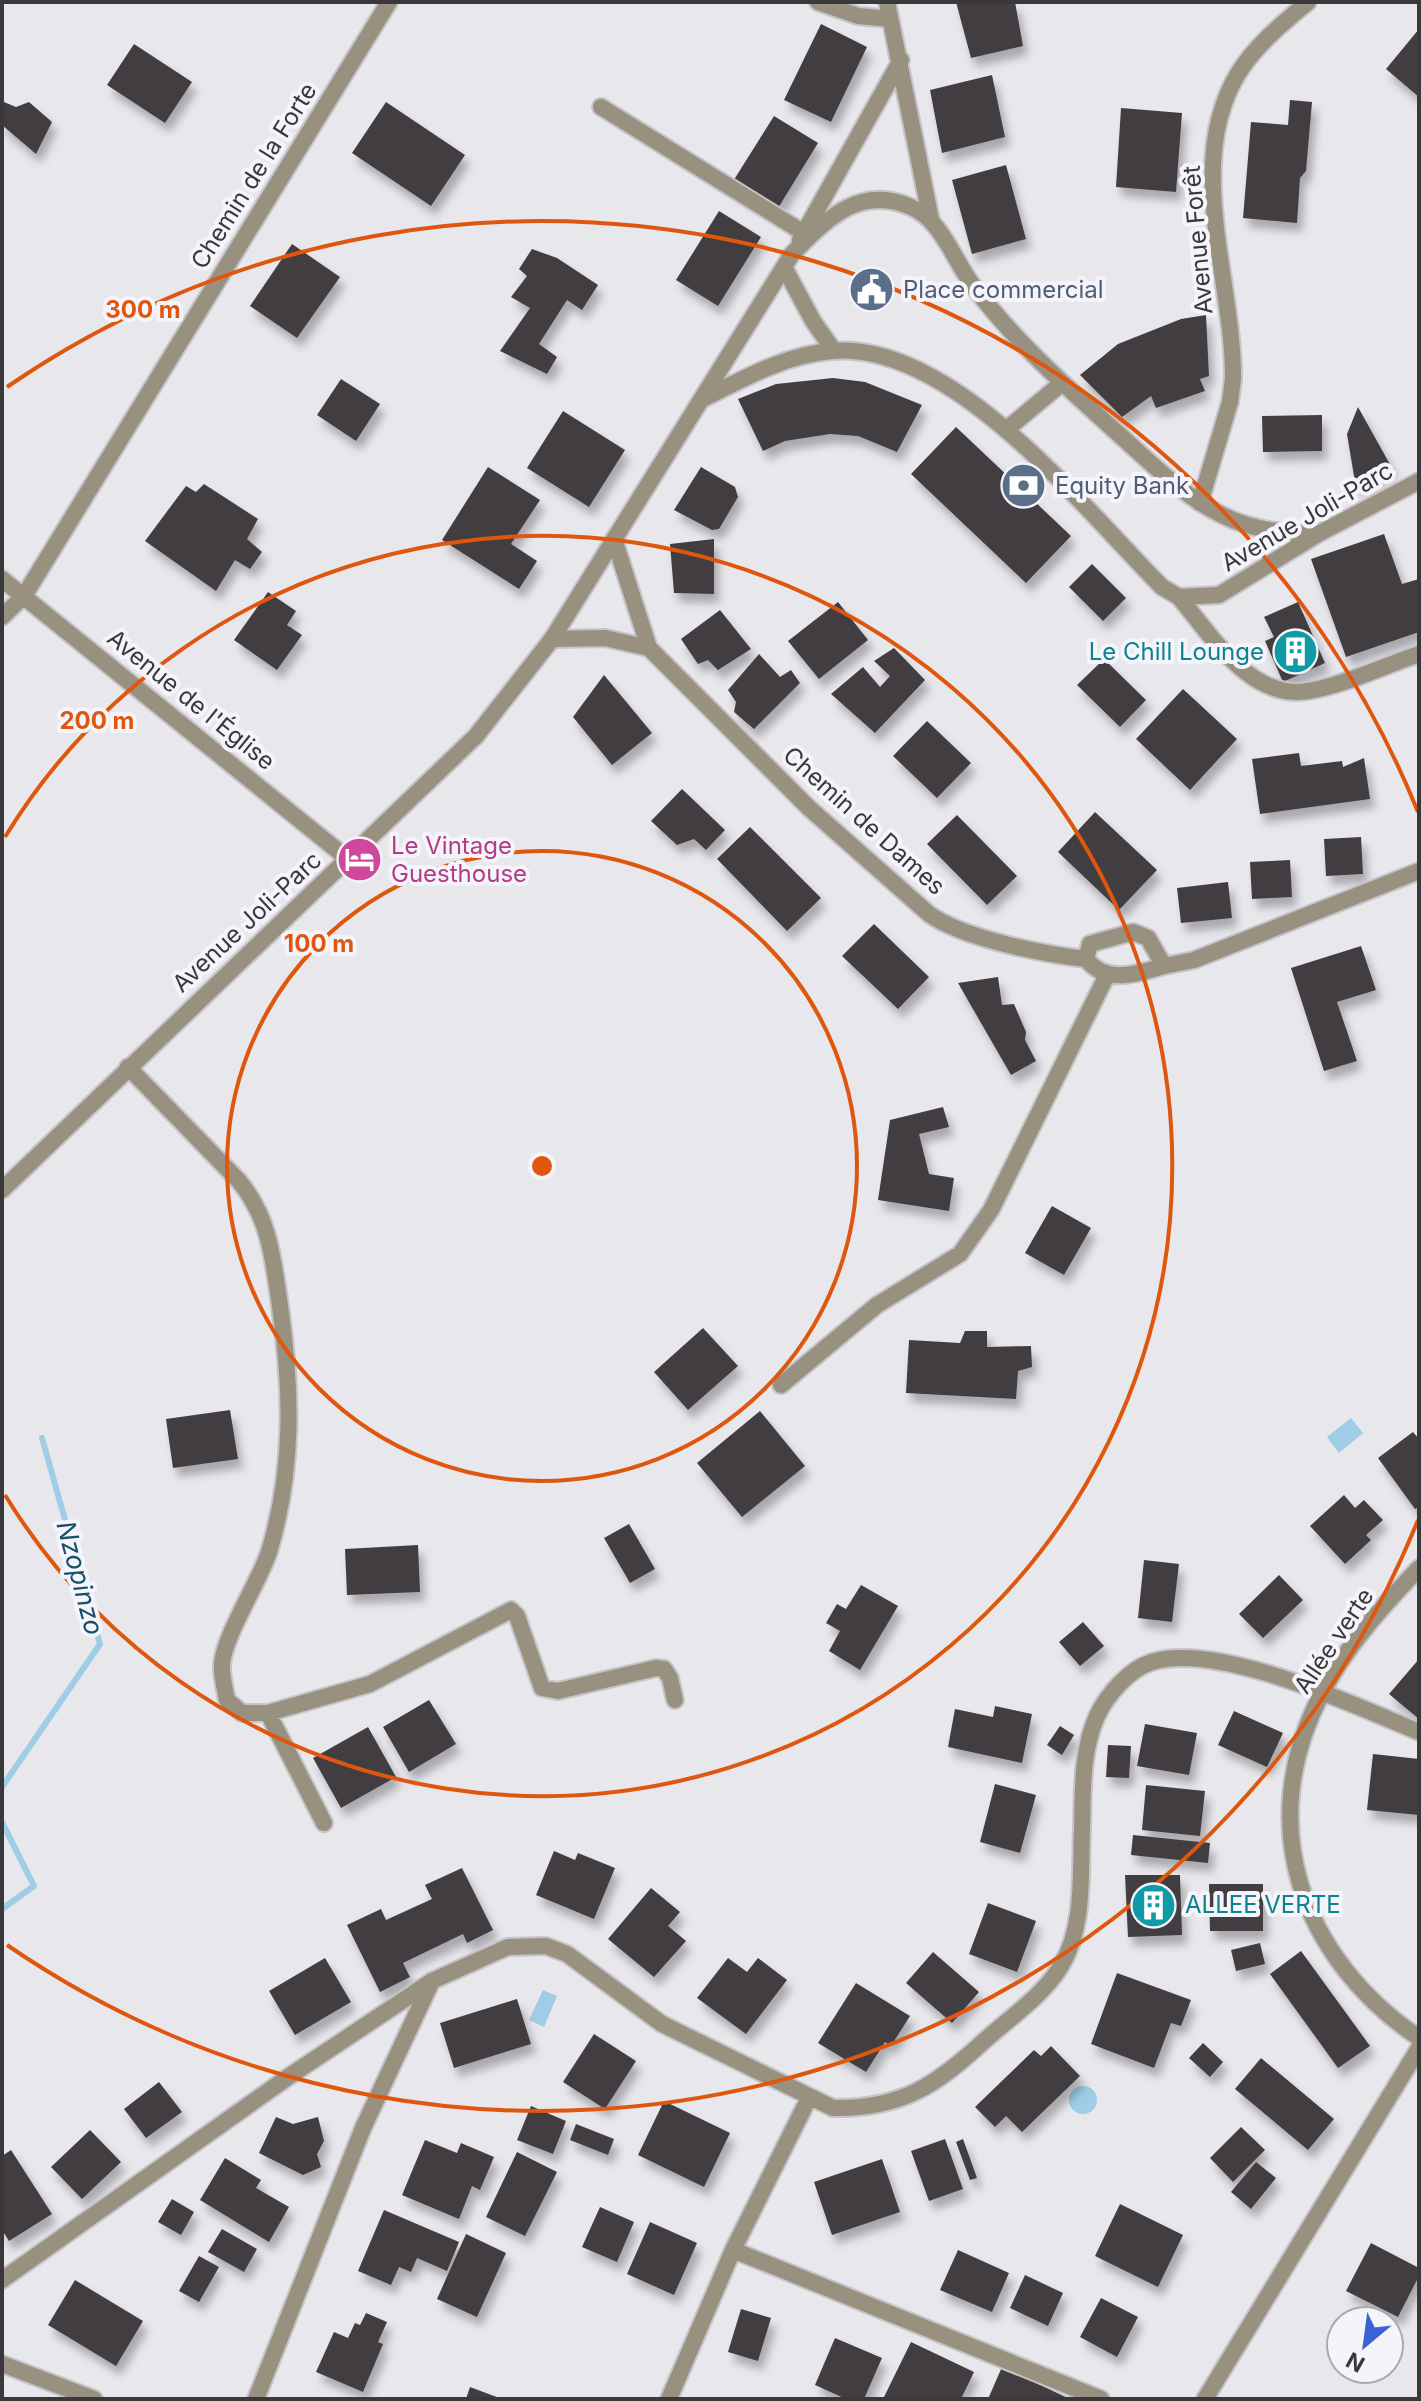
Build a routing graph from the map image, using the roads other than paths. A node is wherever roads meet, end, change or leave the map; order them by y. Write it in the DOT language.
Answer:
graph roads {
  1 [pos="389,2"];
  2 [pos="818,2"];
  3 [pos="887,2"];
  4 [pos="1308,2"];
  5 [pos="890,19"];
  6 [pos="901,60"];
  7 [pos="601,107"];
  8 [pos="931,220"];
  9 [pos="804,233"];
  10 [pos="788,261"];
  11 [pos="834,351"];
  12 [pos="1062,383"];
  13 [pos="700,400"];
  14 [pos="1007,429"];
  15 [pos="1419,481"];
  16 [pos="1200,503"];
  17 [pos="1318,534"];
  18 [pos="614,539"];
  19 [pos="2,579"];
  20 [pos="24,596"];
  21 [pos="1179,597"];
  22 [pos="2,617"];
  23 [pos="552,639"];
  24 [pos="649,648"];
  25 [pos="1419,654"];
  26 [pos="348,859"];
  27 [pos="1419,871"];
  28 [pos="1086,959"];
  29 [pos="1164,966"];
  30 [pos="1107,975"];
  31 [pos="128,1067"];
  32 [pos="2,1190"];
  33 [pos="781,1385"];
  34 [pos="1419,1568"];
  35 [pos="1322,1692"];
  36 [pos="675,1700"];
  37 [pos="268,1713"];
  38 [pos="1419,1732"];
  39 [pos="324,1823"];
  40 [pos="432,1981"];
  41 [pos="1419,2038"];
  42 [pos="1419,2048"];
  43 [pos="809,2098"];
  44 [pos="733,2250"];
  45 [pos="2,2280"];
  46 [pos="2,2364"];
  47 [pos="94,2399"];
  48 [pos="256,2399"];
  49 [pos="669,2399"];
  50 [pos="1101,2399"];
  51 [pos="1205,2399"];
  1 -- 20 [label="street, Chemin de la Forte"];
  2 -- 5 [label="street"];
  3 -- 5 [label="street"];
  4 -- 16 [label="street, Avenue Forêt"];
  5 -- 6 [label="street"];
  6 -- 8 [label="street"];
  6 -- 9 [label="street"];
  7 -- 9 [label="street"];
  8 -- 10 [label="street"];
  8 -- 12 [label="street"];
  9 -- 10 [label="street"];
  10 -- 11 [label="street"];
  10 -- 13 [label="street, Avenue Joli-Parc"];
  11 -- 13 [label="street"];
  11 -- 14 [label="street"];
  12 -- 14 [label="street"];
  12 -- 16 [label="street"];
  13 -- 18 [label="street, Avenue Joli-Parc"];
  14 -- 21 [label="street"];
  15 -- 17 [label="street, Avenue Joli-Parc"];
  16 -- 17 [label="street"];
  17 -- 21 [label="street, Avenue Joli-Parc"];
  18 -- 23 [label="street, Avenue Joli-Parc"];
  18 -- 24 [label="street"];
  19 -- 20 [label="street, Avenue de l'Église"];
  20 -- 22 [label="street, Chemin de la Forte"];
  20 -- 26 [label="street, Avenue de l'Église"];
  21 -- 25 [label="street"];
  23 -- 24 [label="street"];
  23 -- 26 [label="street, Avenue Joli-Parc"];
  24 -- 28 [label="street, Chemin de Dames"];
  26 -- 31 [label="street, Avenue Joli-Parc"];
  27 -- 29 [label="street"];
  28 -- 29 [label="street"];
  28 -- 30 [label="street"];
  29 -- 30 [label="street"];
  30 -- 33 [label="street"];
  31 -- 32 [label="street, Avenue Joli-Parc"];
  31 -- 37 [label="street"];
  34 -- 35 [label="street, Allée verte"];
  35 -- 38 [label="street"];
  35 -- 41 [label="street, Allée verte"];
  35 -- 43 [label="street"];
  36 -- 37 [label="street"];
  37 -- 39 [label="street"];
  40 -- 43 [label="street"];
  40 -- 45 [label="street"];
  40 -- 48 [label="street"];
  42 -- 51 [label="street"];
  43 -- 44 [label="street"];
  44 -- 49 [label="street"];
  44 -- 50 [label="street"];
  46 -- 47 [label="street"];
}
